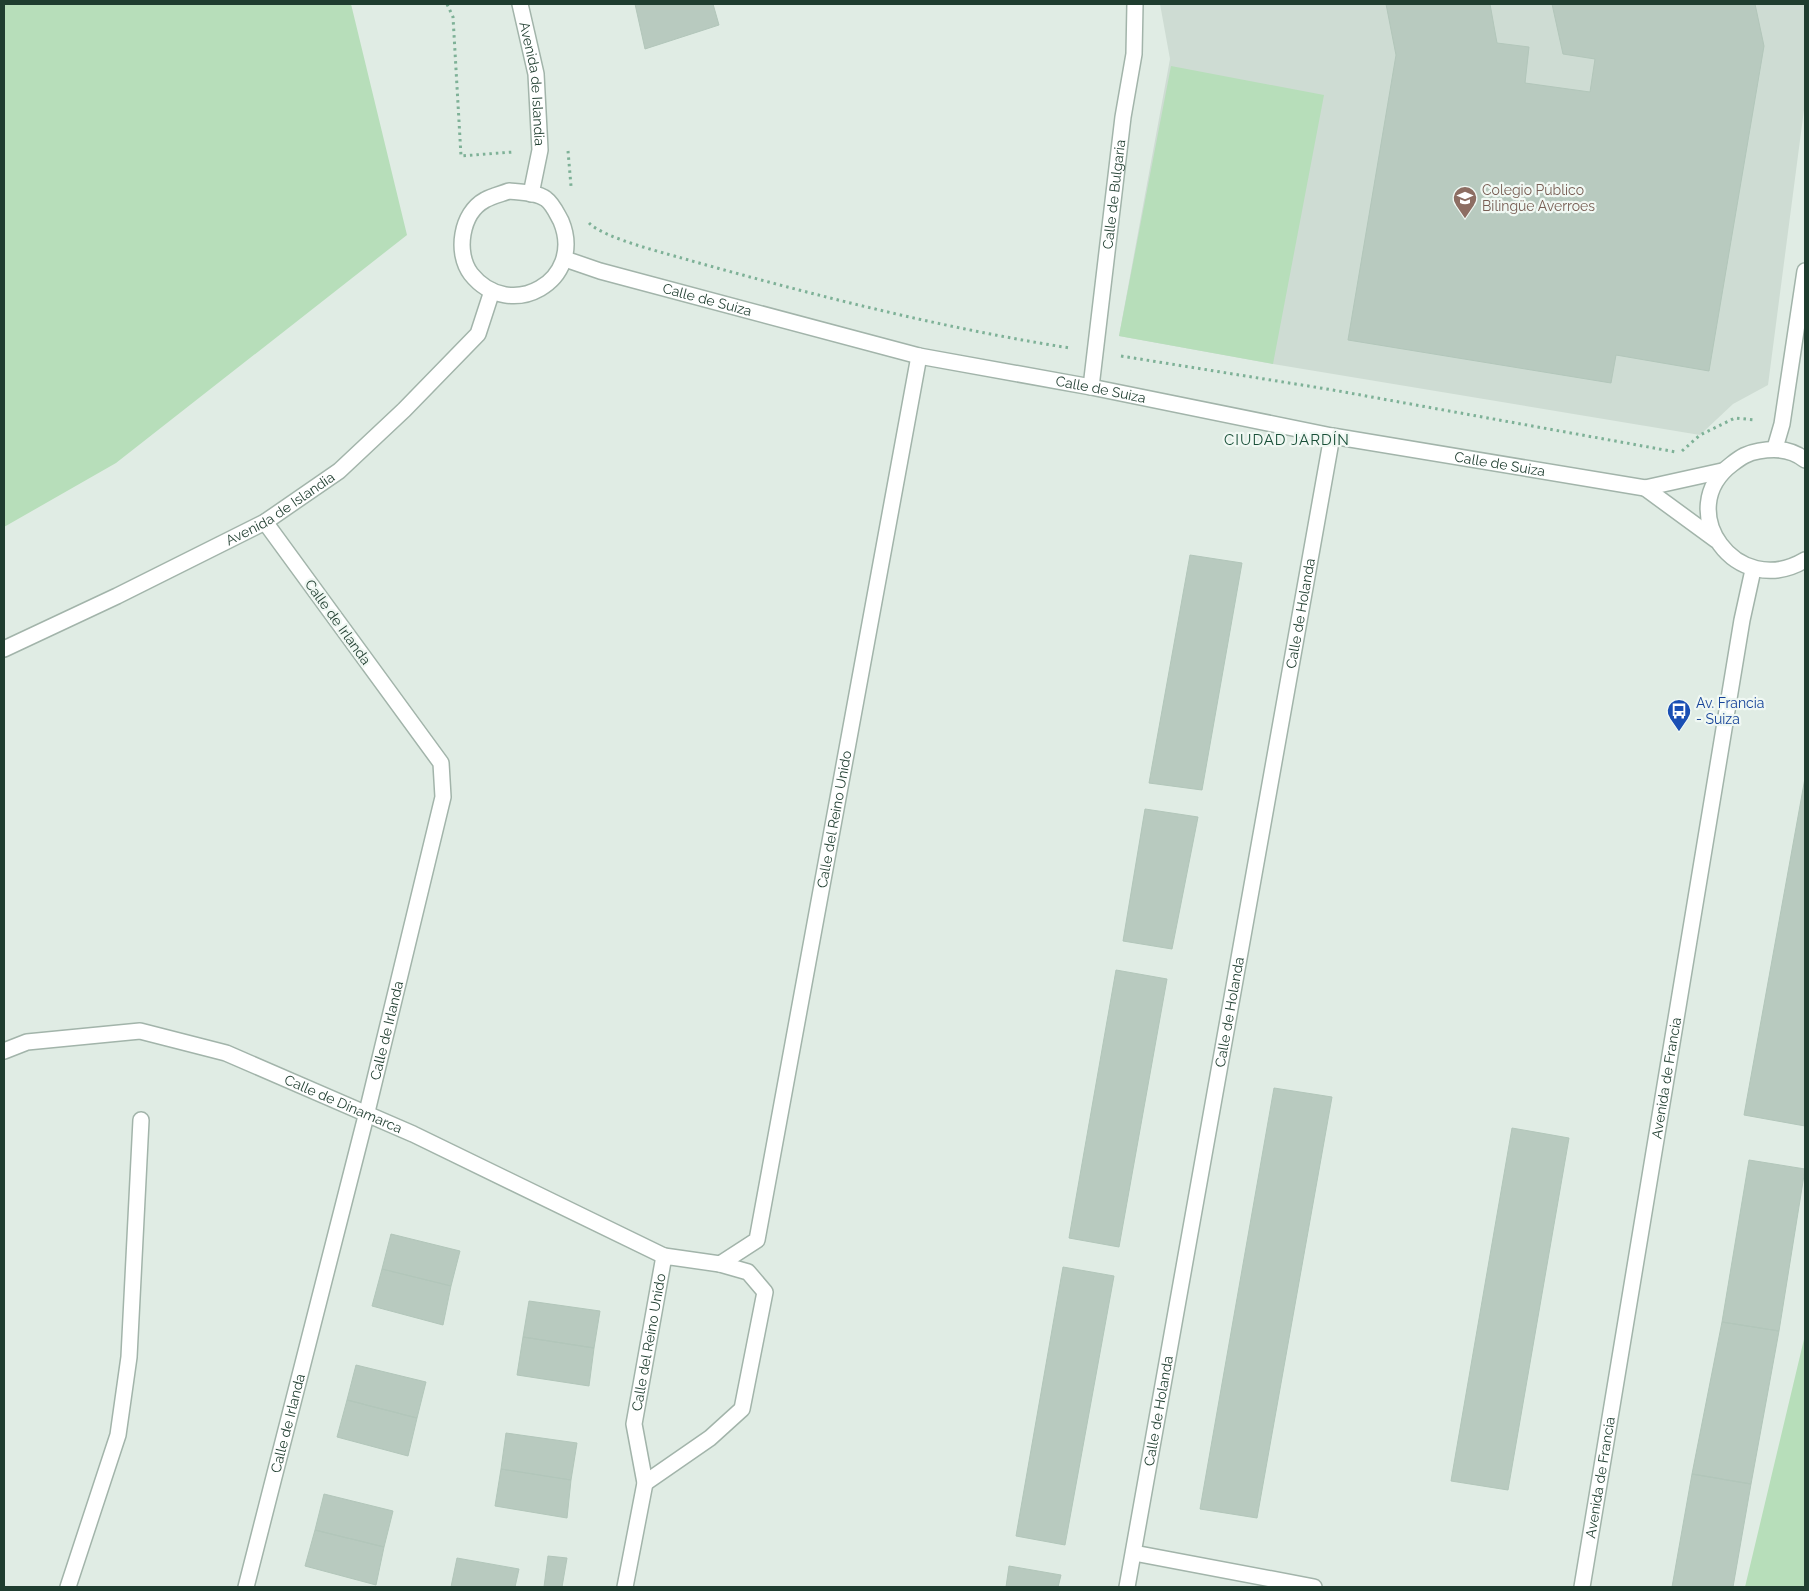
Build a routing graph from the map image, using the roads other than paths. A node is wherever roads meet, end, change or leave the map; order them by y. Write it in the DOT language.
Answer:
graph roads {
  1 [pos="520,4"];
  2 [pos="1134,4"];
  3 [pos="531,194"];
  4 [pos="565,259"];
  5 [pos="1805,271"];
  6 [pos="492,291"];
  7 [pos="919,356"];
  8 [pos="1091,387"];
  9 [pos="1332,436"];
  10 [pos="1776,448"];
  11 [pos="1805,460"];
  12 [pos="1722,471"];
  13 [pos="1644,488"];
  14 [pos="265,522"];
  15 [pos="1716,540"];
  16 [pos="1805,560"];
  17 [pos="1753,570"];
  18 [pos="4,649"];
  19 [pos="4,1051"];
  20 [pos="366,1116"];
  21 [pos="141,1120"];
  22 [pos="664,1256"];
  23 [pos="720,1264"];
  24 [pos="645,1483"];
  25 [pos="1134,1553"];
  26 [pos="68,1587"];
  27 [pos="246,1587"];
  28 [pos="625,1587"];
  29 [pos="1127,1587"];
  30 [pos="1314,1587"];
  31 [pos="1582,1587"];
  1 -- 3 [label="street, Avenida de Islandia"];
  2 -- 8 [label="street, Calle de Bulgaria"];
  3 -- 4 [label="street"];
  3 -- 6 [label="street"];
  4 -- 6 [label="street"];
  4 -- 7 [label="street, Calle de Suiza"];
  5 -- 10 [label="street"];
  6 -- 14 [label="street, Avenida de Islandia"];
  7 -- 8 [label="street, Calle de Suiza"];
  7 -- 23 [label="street, Calle del Reino Unido"];
  8 -- 9 [label="street, Calle de Suiza"];
  9 -- 13 [label="street, Calle de Suiza"];
  9 -- 25 [label="street, Calle de Holanda"];
  10 -- 11 [label="street"];
  10 -- 12 [label="street"];
  12 -- 13 [label="street"];
  12 -- 15 [label="street"];
  13 -- 15 [label="street"];
  14 -- 18 [label="street, Avenida de Islandia"];
  14 -- 20 [label="street, Calle de Irlanda"];
  15 -- 17 [label="street"];
  16 -- 17 [label="street"];
  17 -- 31 [label="street, Avenida de Francia"];
  19 -- 20 [label="street, Calle de Dinamarca"];
  20 -- 22 [label="street, Calle de Dinamarca"];
  20 -- 27 [label="street, Calle de Irlanda"];
  21 -- 26 [label="street"];
  22 -- 23 [label="street, Calle del Reino Unido"];
  22 -- 24 [label="street, Calle del Reino Unido"];
  23 -- 24 [label="street, Calle del Reino Unido"];
  24 -- 28 [label="street, Calle del Reino Unido"];
  25 -- 29 [label="street, Calle de Holanda"];
  25 -- 30 [label="street"];
}
